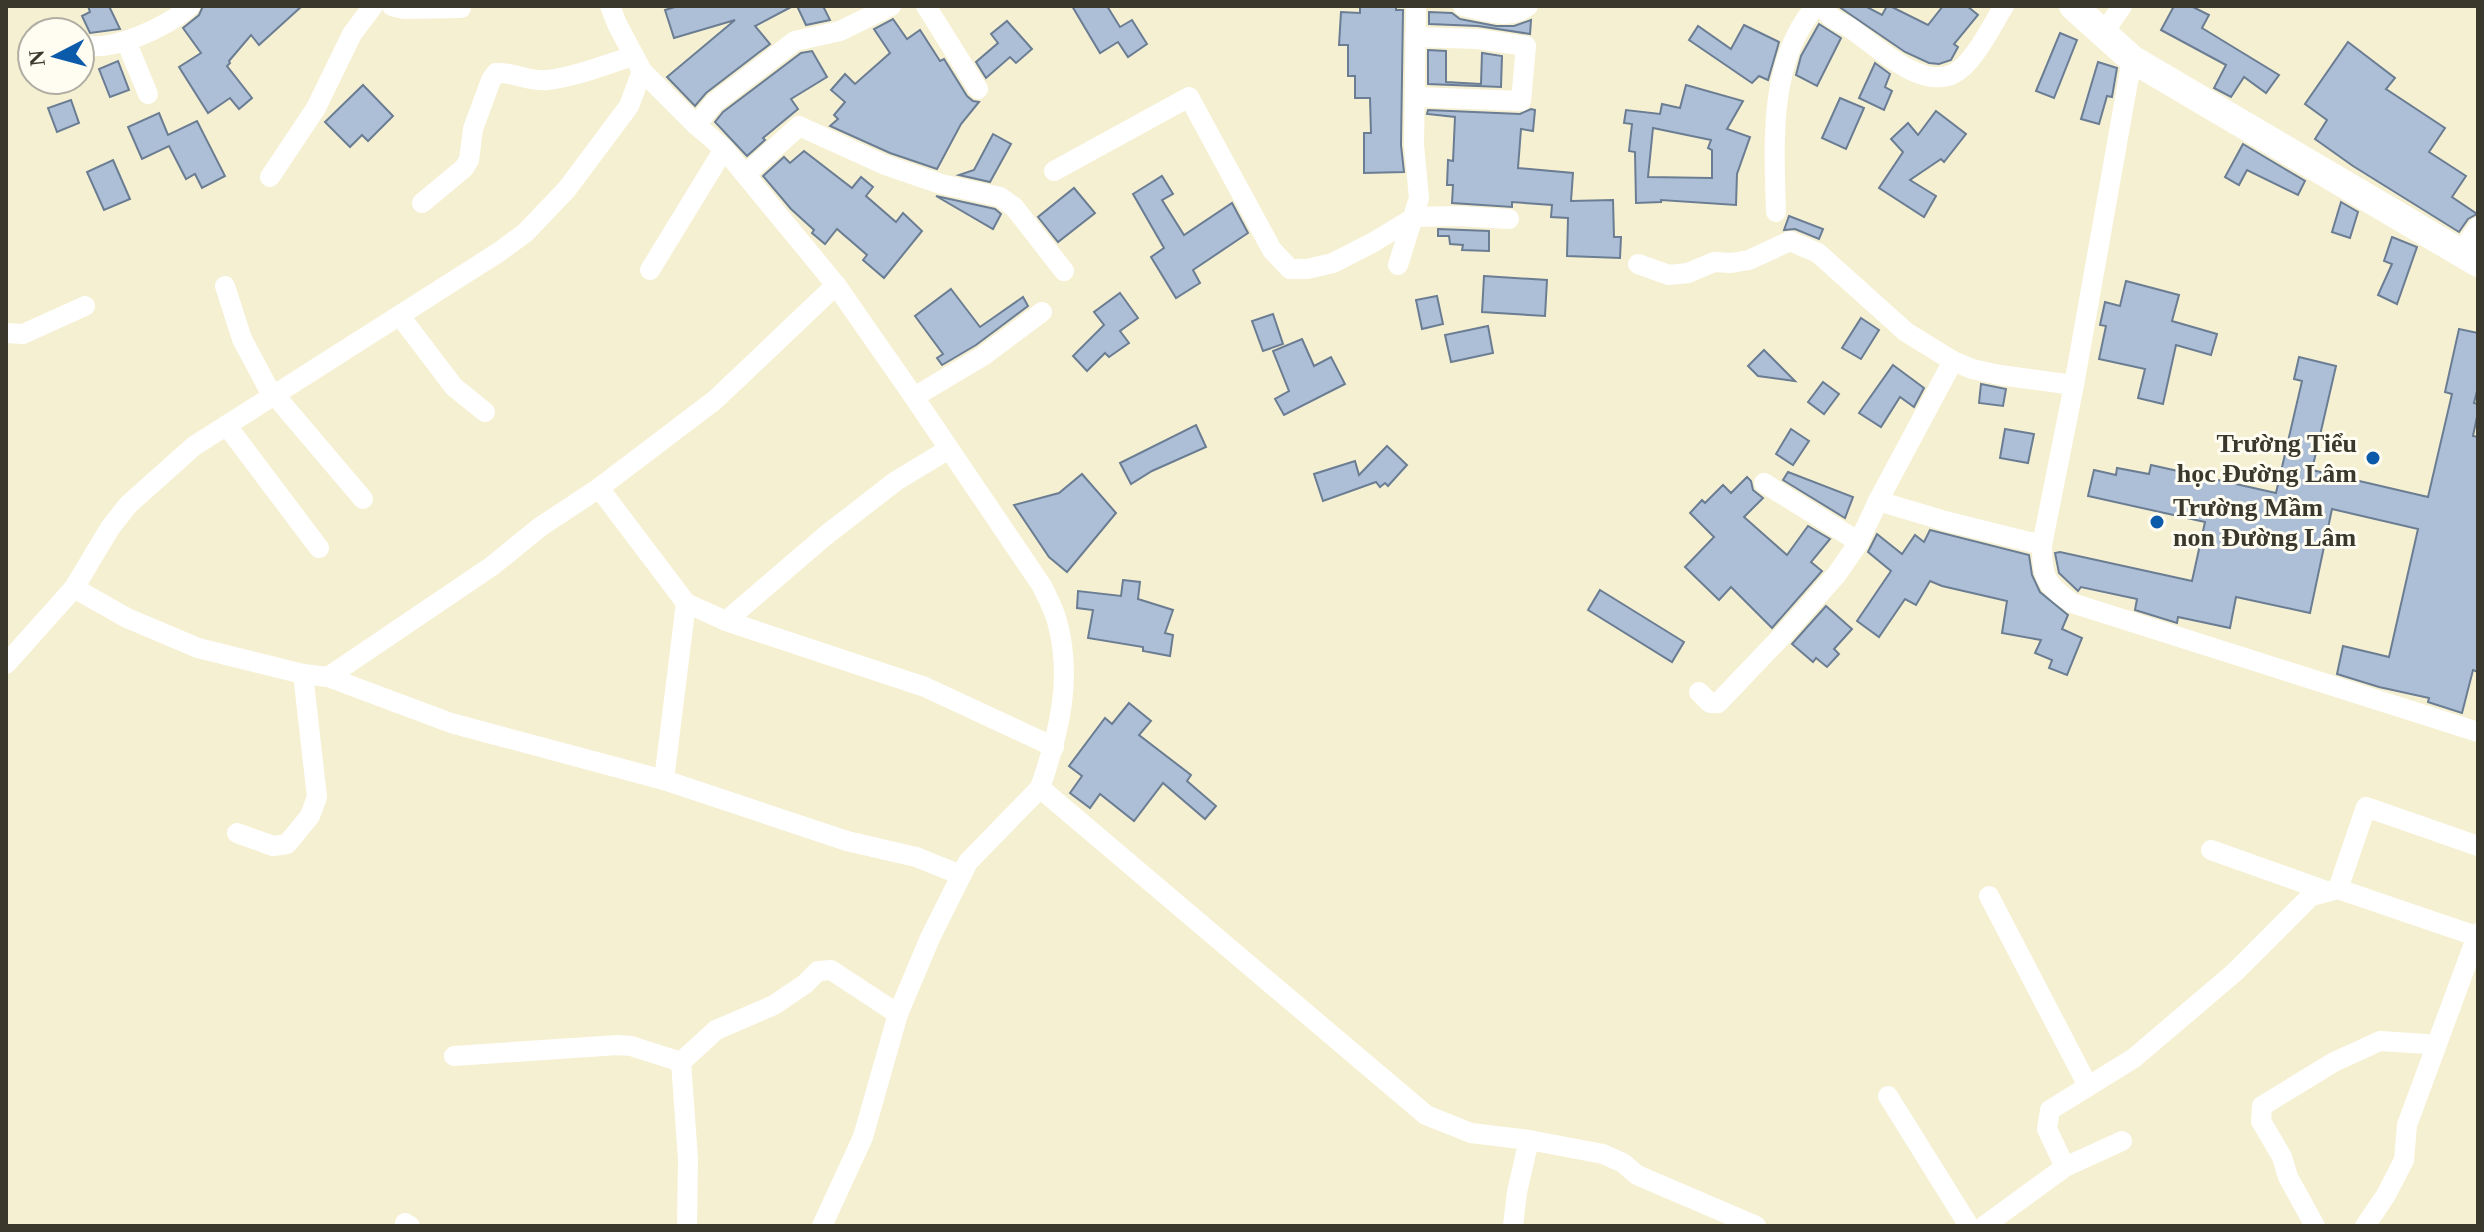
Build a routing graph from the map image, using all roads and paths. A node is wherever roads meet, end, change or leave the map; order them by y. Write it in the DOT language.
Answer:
graph roads {
  1 [pos="190,6"];
  2 [pos="373,6"];
  3 [pos="392,6"];
  4 [pos="610,6"];
  5 [pos="891,6"];
  6 [pos="926,6"];
  7 [pos="1416,6"];
  8 [pos="1463,6"];
  9 [pos="1528,6"];
  10 [pos="1816,6"];
  11 [pos="1824,6"];
  12 [pos="2004,6"];
  13 [pos="2073,6"];
  14 [pos="2122,6"];
  15 [pos="461,8"];
  16 [pos="2103,34"];
  17 [pos="1415,37"];
  18 [pos="126,41"];
  19 [pos="96,46"];
  20 [pos="2132,59"];
  21 [pos="638,64"];
  22 [pos="978,89"];
  23 [pos="148,94"];
  24 [pos="1415,97"];
  25 [pos="696,125"];
  26 [pos="724,149"];
  27 [pos="1054,171"];
  28 [pos="747,173"];
  29 [pos="270,177"];
  30 [pos="422,203"];
  31 [pos="1776,212"];
  32 [pos="1415,217"];
  33 [pos="1509,219"];
  34 [pos="2478,227"];
  35 [pos="2470,257"];
  36 [pos="1638,264"];
  37 [pos="1398,265"];
  38 [pos="650,270"];
  39 [pos="1064,271"];
  40 [pos="836,285"];
  41 [pos="225,286"];
  42 [pos="85,306"];
  43 [pos="1042,312"];
  44 [pos="400,316"];
  45 [pos="6,333"];
  46 [pos="1953,361"];
  47 [pos="2074,385"];
  48 [pos="275,396"];
  49 [pos="914,397"];
  50 [pos="485,412"];
  51 [pos="227,426"];
  52 [pos="949,449"];
  53 [pos="1764,483"];
  54 [pos="599,488"];
  55 [pos="363,499"];
  56 [pos="1878,501"];
  57 [pos="1859,542"];
  58 [pos="2042,545"];
  59 [pos="319,548"];
  60 [pos="74,588"];
  61 [pos="686,603"];
  62 [pos="726,621"];
  63 [pos="8,659"];
  64 [pos="303,674"];
  65 [pos="328,677"];
  66 [pos="1699,692"];
  67 [pos="2478,732"];
  68 [pos="1054,747"];
  69 [pos="664,780"];
  70 [pos="1040,788"];
  71 [pos="237,833"];
  72 [pos="2478,846"];
  73 [pos="2211,850"];
  74 [pos="961,875"];
  75 [pos="2332,890"];
  76 [pos="1989,896"];
  77 [pos="2477,934"];
  78 [pos="898,1014"];
  79 [pos="2435,1049"];
  80 [pos="454,1056"];
  81 [pos="681,1062"];
  82 [pos="2088,1086"];
  83 [pos="1888,1096"];
  84 [pos="1529,1140"];
  85 [pos="2122,1141"];
  86 [pos="2065,1167"];
  87 [pos="687,1226"];
  88 [pos="822,1226"];
  89 [pos="1513,1226"];
  90 [pos="1756,1226"];
  91 [pos="1969,1226"];
  92 [pos="1984,1226"];
  93 [pos="2315,1226"];
  94 [pos="2365,1226"];
  1 -- 18 [label="street"];
  2 -- 29 [label="street"];
  3 -- 15 [label="street"];
  4 -- 21 [label="street"];
  5 -- 25 [label="street"];
  6 -- 22 [label="street"];
  7 -- 17 [label="street"];
  8 -- 9 [label="street"];
  10 -- 31 [label="street"];
  11 -- 12 [label="street"];
  13 -- 16 [label="street"];
  14 -- 16 [label="street"];
  16 -- 20 [label="street"];
  17 -- 24 [label="street"];
  17 -- 24 [label="street"];
  18 -- 19 [label="street"];
  18 -- 23 [label="street"];
  20 -- 35 [label="street"];
  20 -- 47 [label="street"];
  21 -- 25 [label="street"];
  21 -- 30 [label="street"];
  21 -- 44 [label="street"];
  24 -- 32 [label="street"];
  25 -- 26 [label="street"];
  26 -- 28 [label="street"];
  26 -- 38 [label="street"];
  27 -- 32 [label="street"];
  28 -- 39 [label="street"];
  28 -- 40 [label="street"];
  32 -- 33 [label="street"];
  32 -- 37 [label="street"];
  34 -- 35 [label="street"];
  36 -- 46 [label="street"];
  40 -- 49 [label="street"];
  40 -- 54 [label="street"];
  41 -- 48 [label="street"];
  42 -- 45 [label="street"];
  43 -- 49 [label="street"];
  44 -- 48 [label="street"];
  44 -- 50 [label="street"];
  46 -- 47 [label="street"];
  46 -- 56 [label="street"];
  47 -- 58 [label="street"];
  48 -- 51 [label="street"];
  48 -- 55 [label="street"];
  49 -- 52 [label="street"];
  51 -- 59 [label="street"];
  51 -- 60 [label="street"];
  52 -- 62 [label="street"];
  52 -- 68 [label="street"];
  53 -- 57 [label="street"];
  54 -- 61 [label="street"];
  54 -- 65 [label="street"];
  56 -- 57 [label="street"];
  56 -- 58 [label="street"];
  57 -- 66 [label="street"];
  58 -- 67 [label="street"];
  60 -- 63 [label="street"];
  60 -- 64 [label="street"];
  61 -- 62 [label="street"];
  61 -- 69 [label="street"];
  62 -- 68 [label="street"];
  64 -- 65 [label="street"];
  64 -- 71 [label="street"];
  65 -- 69 [label="street"];
  68 -- 70 [label="street"];
  69 -- 74 [label="street"];
  70 -- 74 [label="street"];
  70 -- 84 [label="street"];
  72 -- 75 [label="street"];
  73 -- 75 [label="street"];
  74 -- 78 [label="street"];
  75 -- 77 [label="street"];
  75 -- 82 [label="street"];
  76 -- 82 [label="street"];
  77 -- 79 [label="street"];
  78 -- 81 [label="street"];
  78 -- 88 [label="street"];
  79 -- 93 [label="street"];
  79 -- 94 [label="street"];
  80 -- 81 [label="street"];
  81 -- 87 [label="street"];
  82 -- 86 [label="street"];
  83 -- 91 [label="street"];
  84 -- 89 [label="street"];
  84 -- 90 [label="street"];
  85 -- 86 [label="street"];
  86 -- 92 [label="street"];
}
